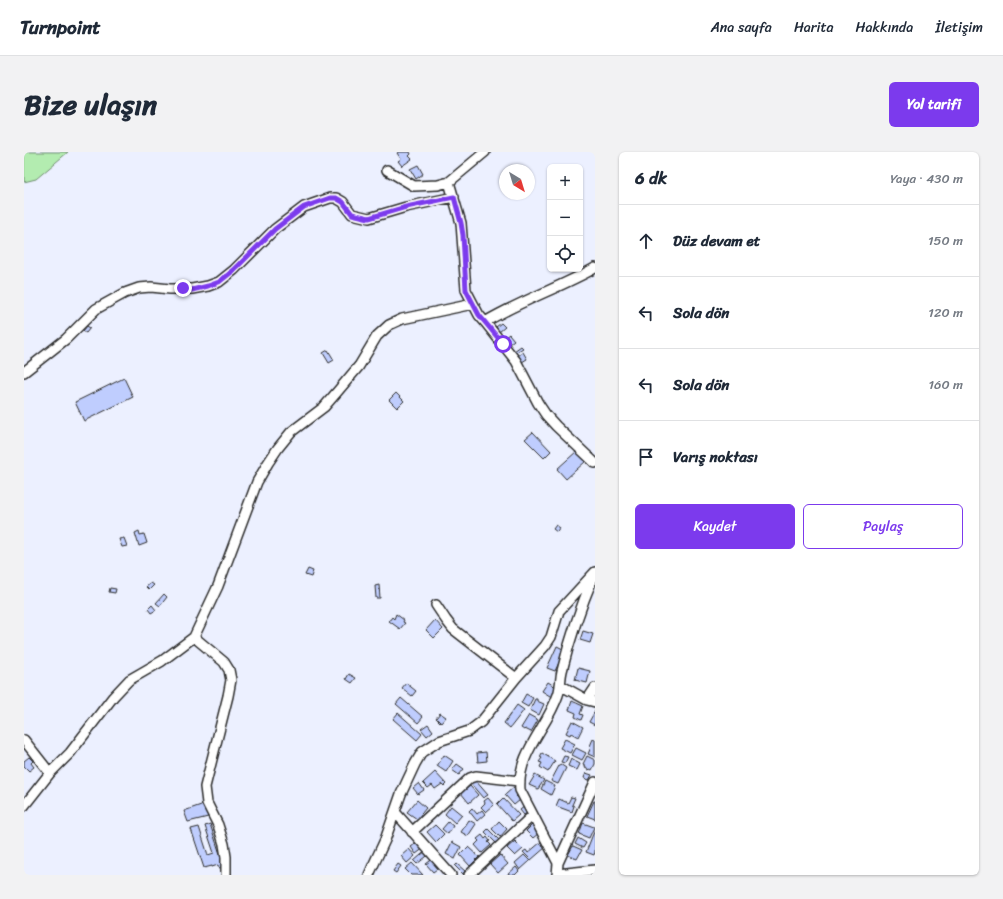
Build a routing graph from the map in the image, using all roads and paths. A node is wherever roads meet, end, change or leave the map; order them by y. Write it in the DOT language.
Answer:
graph roads {
  1 [pos="485,152"];
  2 [pos="387,170"];
  3 [pos="449,182"];
  4 [pos="454,197"];
  5 [pos="595,268"];
  6 [pos="473,304"];
  7 [pos="485,322"];
  8 [pos="24,372"];
  9 [pos="595,463"];
  10 [pos="595,573"];
  11 [pos="436,605"];
  12 [pos="194,637"];
  13 [pos="516,678"];
  14 [pos="560,686"];
  15 [pos="595,688"];
  16 [pos="591,701"];
  17 [pos="24,740"];
  18 [pos="50,773"];
  19 [pos="519,781"];
  20 [pos="595,782"];
  21 [pos="24,806"];
  22 [pos="395,812"];
  23 [pos="533,815"];
  24 [pos="412,832"];
  25 [pos="558,863"];
  26 [pos="595,870"];
  27 [pos="557,874"];
  28 [pos="226,875"];
  29 [pos="370,875"];
  30 [pos="450,875"];
  31 [pos="469,875"];
  1 -- 3 [label="street"];
  2 -- 3 [label="street"];
  3 -- 4 [label="street"];
  4 -- 6 [label="street"];
  4 -- 8 [label="street"];
  5 -- 7 [label="street"];
  6 -- 7 [label="street"];
  6 -- 12 [label="street"];
  7 -- 9 [label="street"];
  10 -- 13 [label="street"];
  10 -- 14 [label="street"];
  11 -- 13 [label="street"];
  12 -- 18 [label="street"];
  12 -- 28 [label="street"];
  13 -- 22 [label="street"];
  14 -- 16 [label="street"];
  14 -- 19 [label="street"];
  15 -- 16 [label="street"];
  17 -- 18 [label="street"];
  18 -- 21 [label="street"];
  19 -- 23 [label="street"];
  19 -- 24 [label="street"];
  20 -- 25 [label="street"];
  22 -- 24 [label="street"];
  22 -- 29 [label="street"];
  23 -- 25 [label="street"];
  23 -- 31 [label="street"];
  24 -- 30 [label="street"];
  25 -- 27 [label="street"];
  26 -- 27 [label="street"];
}
